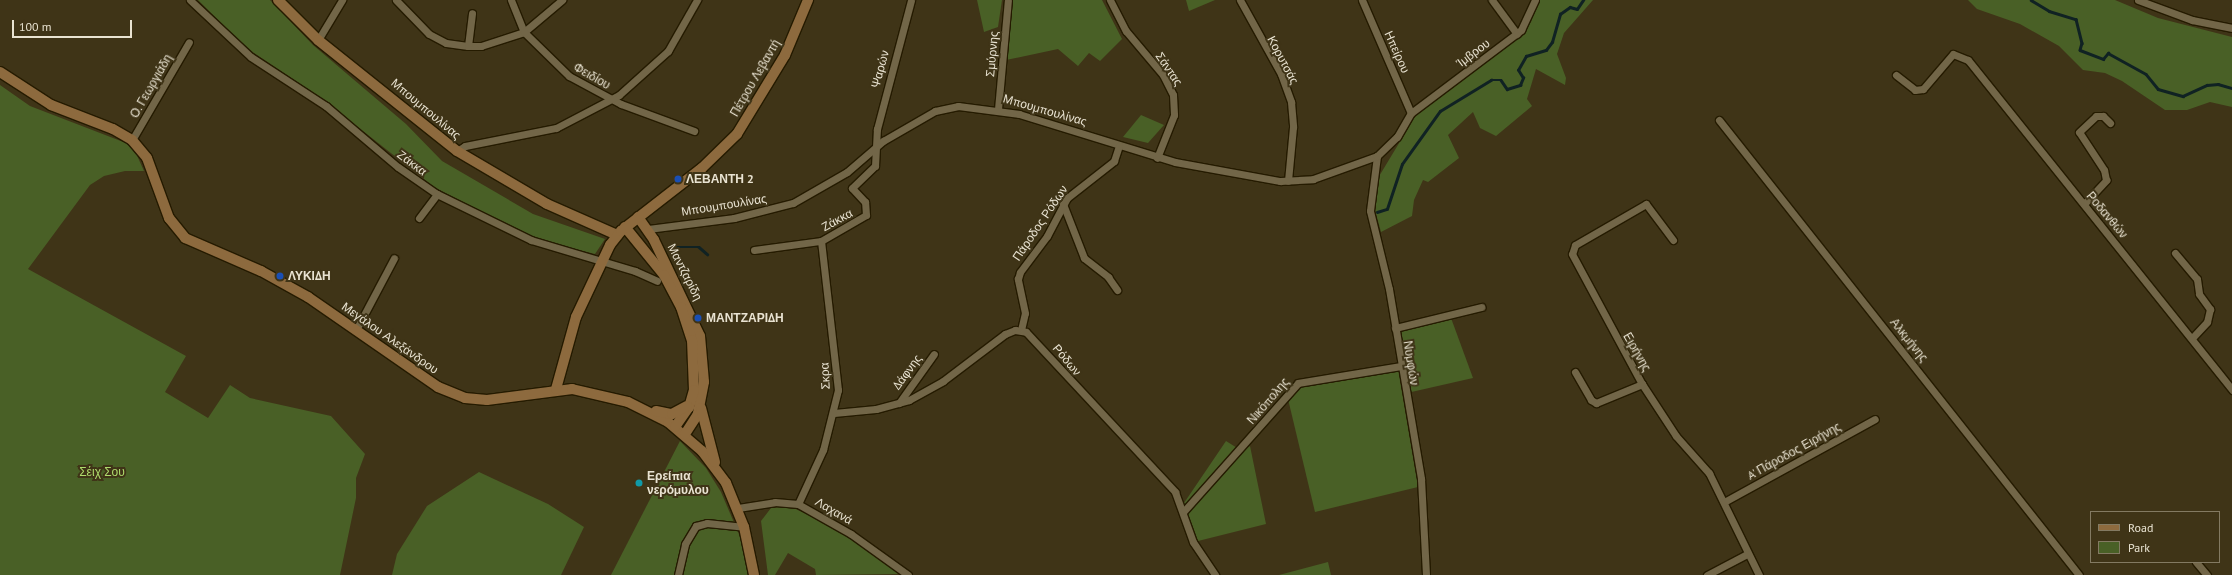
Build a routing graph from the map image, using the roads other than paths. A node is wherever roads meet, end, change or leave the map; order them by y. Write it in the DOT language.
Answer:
graph roads {
  1 [pos="190,0"];
  2 [pos="278,0"];
  3 [pos="342,0"];
  4 [pos="396,0"];
  5 [pos="511,0"];
  6 [pos="562,0"];
  7 [pos="697,0"];
  8 [pos="808,0"];
  9 [pos="911,0"];
  10 [pos="1008,0"];
  11 [pos="1110,0"];
  12 [pos="1240,0"];
  13 [pos="1362,0"];
  14 [pos="1492,0"];
  15 [pos="1535,0"];
  16 [pos="2138,0"];
  17 [pos="472,13"];
  18 [pos="2232,28"];
  19 [pos="524,32"];
  20 [pos="1517,34"];
  21 [pos="318,40"];
  22 [pos="188,42"];
  23 [pos="468,46"];
  24 [pos="0,72"];
  25 [pos="1896,75"];
  26 [pos="612,100"];
  27 [pos="998,109"];
  28 [pos="1411,113"];
  29 [pos="1719,120"];
  30 [pos="2110,123"];
  31 [pos="694,131"];
  32 [pos="132,140"];
  33 [pos="876,145"];
  34 [pos="1120,146"];
  35 [pos="456,151"];
  36 [pos="1377,156"];
  37 [pos="1157,158"];
  38 [pos="1288,181"];
  39 [pos="437,194"];
  40 [pos="1063,204"];
  41 [pos="2084,204"];
  42 [pos="638,217"];
  43 [pos="419,218"];
  44 [pos="625,227"];
  45 [pos="648,229"];
  46 [pos="617,235"];
  47 [pos="1673,240"];
  48 [pos="821,241"];
  49 [pos="754,250"];
  50 [pos="2175,253"];
  51 [pos="394,258"];
  52 [pos="601,261"];
  53 [pos="657,282"];
  54 [pos="1117,290"];
  55 [pos="1481,308"];
  56 [pos="358,328"];
  57 [pos="1395,328"];
  58 [pos="1021,330"];
  59 [pos="2192,338"];
  60 [pos="934,354"];
  61 [pos="1401,366"];
  62 [pos="1575,372"];
  63 [pos="1642,384"];
  64 [pos="556,389"];
  65 [pos="2232,390"];
  66 [pos="696,403"];
  67 [pos="900,403"];
  68 [pos="635,404"];
  69 [pos="834,413"];
  70 [pos="1875,419"];
  71 [pos="675,427"];
  72 [pos="685,434"];
  73 [pos="717,468"];
  74 [pos="1724,502"];
  75 [pos="798,504"];
  76 [pos="738,508"];
  77 [pos="1184,511"];
  78 [pos="744,527"];
  79 [pos="1747,554"];
  80 [pos="2197,563"];
  81 [pos="678,575"];
  82 [pos="754,575"];
  83 [pos="908,575"];
  84 [pos="1215,575"];
  85 [pos="1426,575"];
  86 [pos="1707,575"];
  87 [pos="1759,575"];
  88 [pos="2079,575"];
  89 [pos="2207,575"];
  1 -- 39 [label="street, Ζάκκα"];
  2 -- 21 [label="street, Μπουμπουλίνας"];
  3 -- 21 [label="street"];
  4 -- 23 [label="street"];
  5 -- 19 [label="street, Φειδίου"];
  6 -- 19 [label="street"];
  7 -- 26 [label="street"];
  8 -- 42 [label="street, Πέτρου Λεβαντή"];
  9 -- 33 [label="street, Ψαρών"];
  10 -- 27 [label="street, Σμύρνης"];
  11 -- 37 [label="street, Σάντας"];
  12 -- 38 [label="street, Κορυτσάς"];
  13 -- 28 [label="street, Ηπείρου"];
  14 -- 20 [label="street"];
  15 -- 20 [label="street, Ίμβρου"];
  16 -- 18 [label="street"];
  17 -- 23 [label="street"];
  19 -- 23 [label="street"];
  19 -- 26 [label="street, Φειδίου"];
  20 -- 28 [label="street, Ίμβρου"];
  21 -- 35 [label="street, Μπουμπουλίνας"];
  22 -- 32 [label="street, Ο. Γεωργιάδη"];
  24 -- 32 [label="street, Μεγάλου Αλεξάνδρου"];
  25 -- 41 [label="street, Ροδανθών"];
  26 -- 31 [label="street, Φειδίου"];
  26 -- 35 [label="street"];
  27 -- 33 [label="street, Μπουμπουλίνας"];
  27 -- 34 [label="street, Μπουμπουλίνας"];
  28 -- 36 [label="street, Μπουμπουλίνας"];
  29 -- 88 [label="street, Αλκμήνης"];
  30 -- 41 [label="street"];
  32 -- 56 [label="street, Μεγάλου Αλεξάνδρου"];
  33 -- 45 [label="street, Μπουμπουλίνας"];
  33 -- 48 [label="street, Ζάκκα"];
  34 -- 37 [label="street, Μπουμπουλίνας"];
  34 -- 40 [label="street, Πάροδος Ρόδων"];
  35 -- 46 [label="street, Μπουμπουλίνας"];
  36 -- 38 [label="street, Μπουμπουλίνας"];
  36 -- 57 [label="street, Νυμφών"];
  37 -- 38 [label="street, Μπουμπουλίνας"];
  39 -- 43 [label="street"];
  39 -- 52 [label="street, Ζάκκα"];
  40 -- 54 [label="street"];
  40 -- 58 [label="street, Πάροδος Ρόδων"];
  41 -- 59 [label="street, Ροδανθών"];
  42 -- 44 [label="street, Πέτρου Λεβαντή"];
  42 -- 45 [label="street, Μαντζαρίδη"];
  44 -- 46 [label="street, Πέτρου Λεβαντή"];
  44 -- 66 [label="street, Μαντζαρίδη"];
  45 -- 66 [label="street, Μαντζαρίδη"];
  46 -- 52 [label="street, Πέτρου Λεβαντή"];
  47 -- 63 [label="street, Ειρήνης"];
  48 -- 49 [label="street, Ζάκκα"];
  48 -- 69 [label="street, Σκρα"];
  50 -- 59 [label="street"];
  51 -- 56 [label="street"];
  52 -- 53 [label="street, Ζάκκα"];
  52 -- 64 [label="street, Πέτρου Λεβαντή"];
  55 -- 57 [label="street"];
  56 -- 64 [label="street, Μεγάλου Αλεξάνδρου"];
  57 -- 61 [label="street, Νυμφών"];
  58 -- 67 [label="street"];
  58 -- 77 [label="street, Ρόδων"];
  59 -- 65 [label="street, Ροδανθών"];
  60 -- 67 [label="street, Δάφνης"];
  61 -- 77 [label="street, Νικόπολης"];
  61 -- 85 [label="street, Νυμφών"];
  62 -- 63 [label="street"];
  63 -- 74 [label="street, Ειρήνης"];
  64 -- 68 [label="street, Μεγάλου Αλεξάνδρου"];
  66 -- 68 [label="street"];
  66 -- 71 [label="street, Μαντζαρίδη"];
  66 -- 72 [label="street, Μαντζαρίδη"];
  66 -- 73 [label="street"];
  67 -- 69 [label="street"];
  68 -- 71 [label="street, Μεγάλου Αλεξάνδρου"];
  69 -- 75 [label="street, Σκρα"];
  70 -- 74 [label="street, A' Πάροδος Ειρήνης"];
  71 -- 72 [label="street, Μεγάλου Αλεξάνδρου"];
  72 -- 73 [label="street, Μεγάλου Αλεξάνδρου"];
  73 -- 76 [label="street, Μεγάλου Αλεξάνδρου"];
  74 -- 79 [label="street, Ειρήνης"];
  75 -- 76 [label="street, Λαχανά"];
  75 -- 83 [label="street, Λαχανά"];
  76 -- 78 [label="street, Μεγάλου Αλεξάνδρου"];
  77 -- 84 [label="street, Ρόδων"];
  78 -- 81 [label="street"];
  78 -- 82 [label="street, Μεγάλου Αλεξάνδρου"];
  79 -- 86 [label="street"];
  79 -- 87 [label="street, Ειρήνης"];
  80 -- 89 [label="street"];
}
